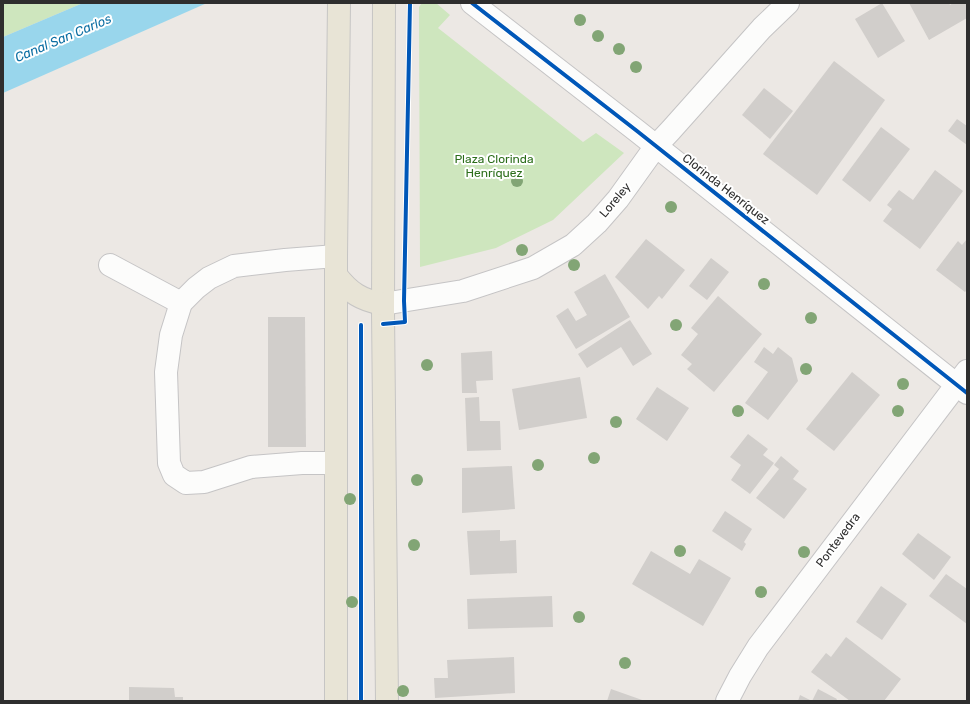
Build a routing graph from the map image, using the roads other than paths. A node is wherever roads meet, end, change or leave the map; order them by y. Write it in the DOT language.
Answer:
graph roads {
  1 [pos="339,3"];
  2 [pos="384,3"];
  3 [pos="472,3"];
  4 [pos="788,3"];
  5 [pos="656,146"];
  6 [pos="110,264"];
  7 [pos="336,266"];
  8 [pos="181,303"];
  9 [pos="383,304"];
  10 [pos="963,383"];
  11 [pos="336,463"];
  12 [pos="336,701"];
  13 [pos="387,701"];
  14 [pos="727,701"];
  1 -- 7 [label="main road"];
  2 -- 9 [label="main road"];
  3 -- 5 [label="street, Clorinda Henríquez"];
  4 -- 5 [label="street, Loreley"];
  5 -- 9 [label="street, Loreley"];
  5 -- 10 [label="street, Clorinda Henríquez"];
  6 -- 8 [label="street"];
  7 -- 8 [label="street"];
  7 -- 9 [label="main road"];
  7 -- 11 [label="main road"];
  8 -- 11 [label="street"];
  9 -- 13 [label="main road"];
  10 -- 14 [label="street, Pontevedra"];
  11 -- 12 [label="main road"];
}
